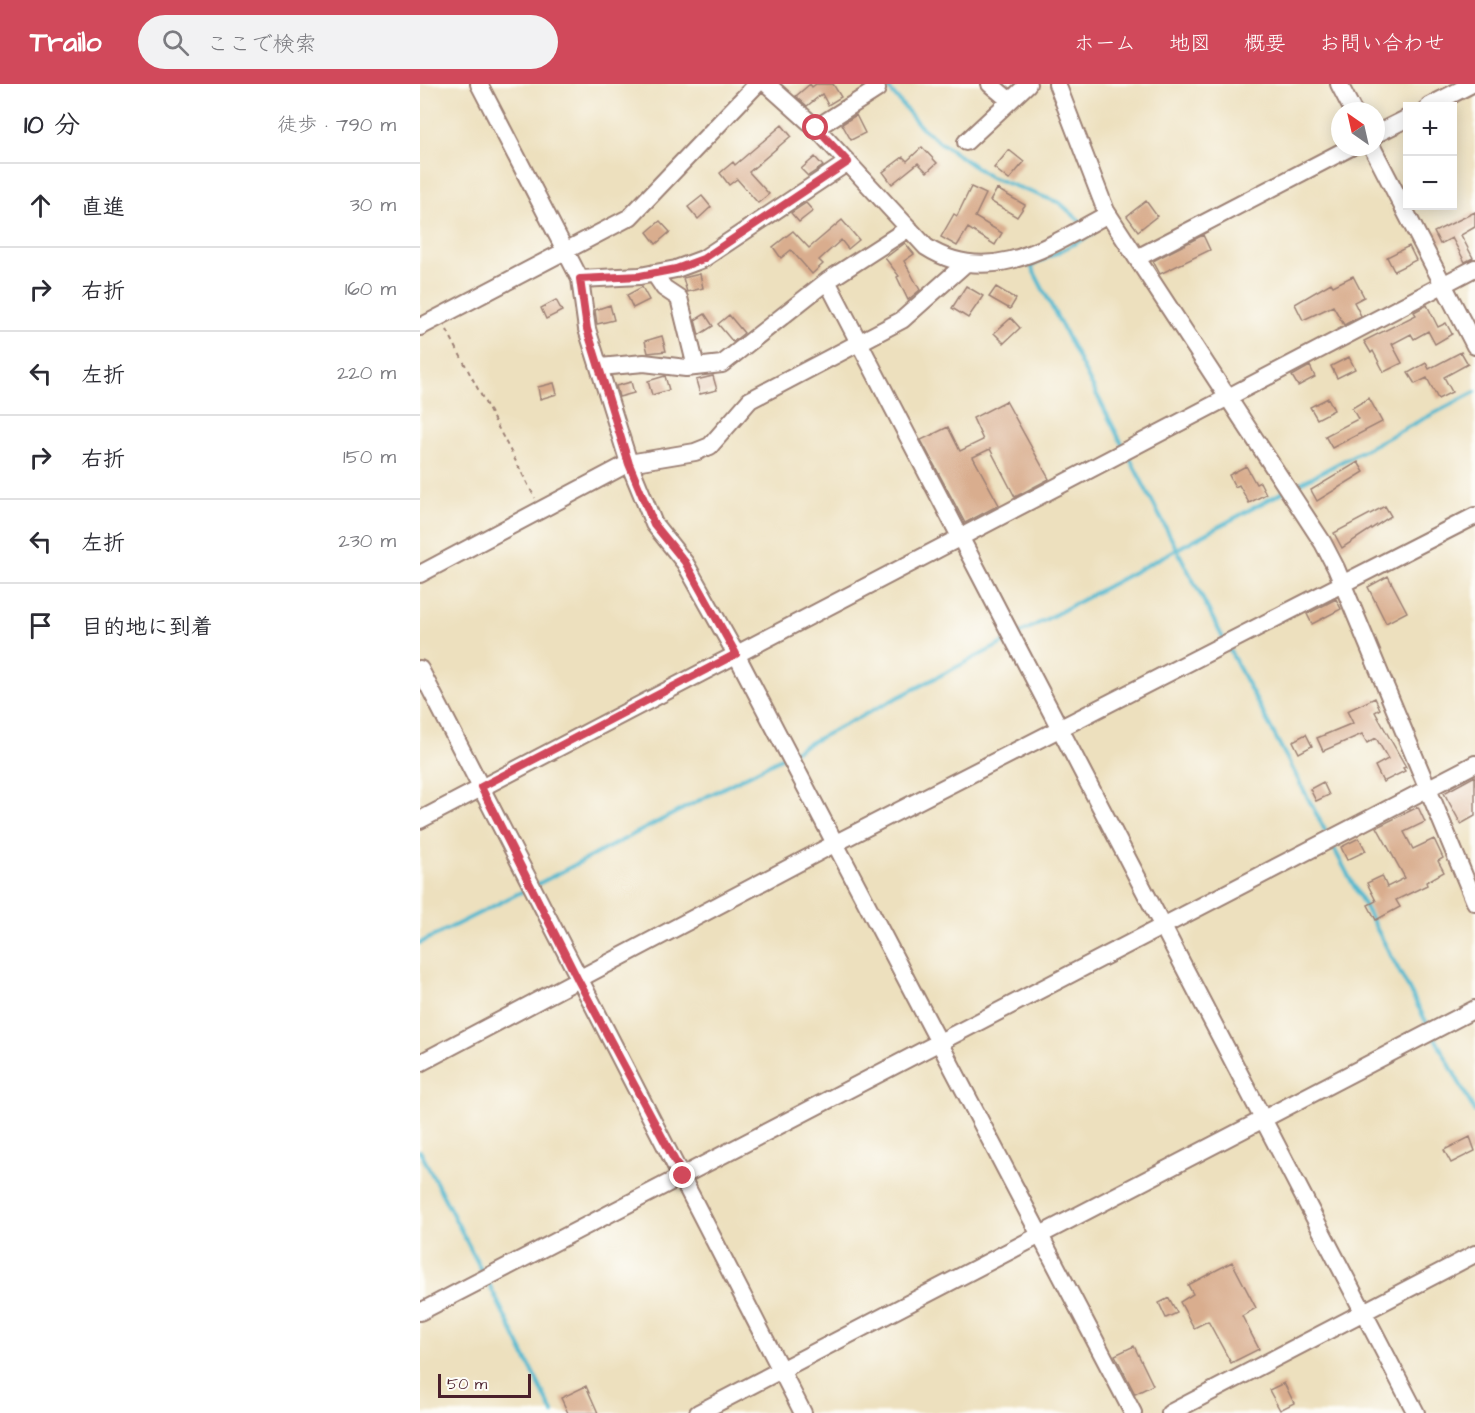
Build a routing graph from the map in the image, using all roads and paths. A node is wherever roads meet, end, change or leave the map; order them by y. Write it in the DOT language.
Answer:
graph roads {
  1 [pos="479,84"];
  2 [pos="757,84"];
  3 [pos="767,84"];
  4 [pos="990,84"];
  5 [pos="1028,84"];
  6 [pos="1057,84"];
  7 [pos="1339,84"];
  8 [pos="1472,84"];
  9 [pos="877,89"];
  10 [pos="1008,100"];
  11 [pos="1348,102"];
  12 [pos="1437,102"];
  13 [pos="1403,120"];
  14 [pos="816,128"];
  15 [pos="1385,129"];
  16 [pos="966,142"];
  17 [pos="1334,156"];
  18 [pos="1377,156"];
  19 [pos="848,162"];
  20 [pos="1108,214"];
  21 [pos="909,228"];
  22 [pos="566,251"];
  23 [pos="1137,258"];
  24 [pos="966,263"];
  25 [pos="1475,268"];
  26 [pos="654,273"];
  27 [pos="580,279"];
  28 [pos="827,281"];
  29 [pos="1443,284"];
  30 [pos="440,317"];
  31 [pos="420,327"];
  32 [pos="861,343"];
  33 [pos="1475,346"];
  34 [pos="600,367"];
  35 [pos="696,367"];
  36 [pos="1229,398"];
  37 [pos="629,464"];
  38 [pos="541,510"];
  39 [pos="1475,516"];
  40 [pos="962,537"];
  41 [pos="420,574"];
  42 [pos="1343,583"];
  43 [pos="736,654"];
  44 [pos="420,669"];
  45 [pos="1059,727"];
  46 [pos="1475,764"];
  47 [pos="481,787"];
  48 [pos="1427,789"];
  49 [pos="420,820"];
  50 [pos="834,844"];
  51 [pos="1475,902"];
  52 [pos="1164,926"];
  53 [pos="578,980"];
  54 [pos="1475,1010"];
  55 [pos="939,1042"];
  56 [pos="420,1063"];
  57 [pos="1264,1118"];
  58 [pos="683,1176"];
  59 [pos="1039,1235"];
  60 [pos="1475,1254"];
  61 [pos="420,1312"];
  62 [pos="1364,1312"];
  63 [pos="781,1370"];
  64 [pos="698,1413"];
  65 [pos="804,1413"];
  66 [pos="1133,1413"];
  67 [pos="1170,1413"];
  68 [pos="1416,1413"];
  1 -- 22 [label="street"];
  2 -- 22 [label="street"];
  3 -- 14 [label="street"];
  4 -- 10 [label="street"];
  5 -- 10 [label="street"];
  6 -- 20 [label="street"];
  7 -- 11 [label="street"];
  8 -- 12 [label="street"];
  9 -- 14 [label="street"];
  10 -- 16 [label="street"];
  13 -- 15 [label="street"];
  14 -- 19 [label="street"];
  17 -- 23 [label="street"];
  18 -- 29 [label="street"];
  19 -- 21 [label="street"];
  19 -- 26 [label="street"];
  20 -- 23 [label="street"];
  20 -- 24 [label="street"];
  21 -- 24 [label="street"];
  21 -- 28 [label="street"];
  22 -- 27 [label="street"];
  22 -- 30 [label="street"];
  23 -- 36 [label="street"];
  24 -- 32 [label="street"];
  25 -- 29 [label="street"];
  26 -- 27 [label="street"];
  26 -- 35 [label="street"];
  27 -- 34 [label="street"];
  28 -- 32 [label="street"];
  28 -- 35 [label="street"];
  29 -- 33 [label="street"];
  29 -- 36 [label="street"];
  30 -- 31 [label="street"];
  30 -- 38 [label="path"];
  32 -- 37 [label="street"];
  32 -- 40 [label="street"];
  34 -- 35 [label="street"];
  34 -- 37 [label="street"];
  36 -- 40 [label="street"];
  36 -- 42 [label="street"];
  37 -- 38 [label="street"];
  37 -- 43 [label="street"];
  38 -- 41 [label="street"];
  39 -- 42 [label="street"];
  40 -- 43 [label="street"];
  40 -- 45 [label="street"];
  42 -- 45 [label="street"];
  42 -- 48 [label="street"];
  43 -- 47 [label="street"];
  43 -- 50 [label="street"];
  44 -- 47 [label="street"];
  45 -- 50 [label="street"];
  45 -- 52 [label="street"];
  46 -- 48 [label="street"];
  47 -- 49 [label="street"];
  47 -- 53 [label="street"];
  48 -- 51 [label="street"];
  48 -- 52 [label="street"];
  50 -- 53 [label="street"];
  50 -- 55 [label="street"];
  52 -- 55 [label="street"];
  52 -- 57 [label="street"];
  53 -- 56 [label="street"];
  53 -- 58 [label="street"];
  54 -- 57 [label="street"];
  55 -- 58 [label="street"];
  55 -- 59 [label="street"];
  57 -- 59 [label="street"];
  57 -- 62 [label="street"];
  58 -- 61 [label="street"];
  58 -- 63 [label="street"];
  59 -- 63 [label="street"];
  59 -- 66 [label="street"];
  60 -- 62 [label="street"];
  62 -- 67 [label="street"];
  62 -- 68 [label="street"];
  63 -- 64 [label="street"];
  63 -- 65 [label="street"];
}
